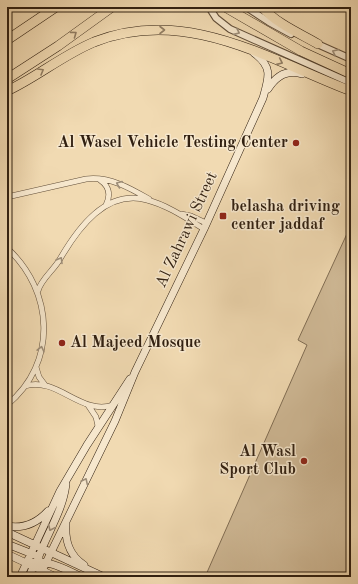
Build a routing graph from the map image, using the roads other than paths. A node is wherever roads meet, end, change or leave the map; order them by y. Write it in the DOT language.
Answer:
graph roads {
  1 [pos="56,7"];
  2 [pos="112,7"];
  3 [pos="209,7"];
  4 [pos="225,7"];
  5 [pos="246,7"];
  6 [pos="262,7"];
  7 [pos="7,40"];
  8 [pos="318,44"];
  9 [pos="244,46"];
  10 [pos="351,59"];
  11 [pos="351,74"];
  12 [pos="7,79"];
  13 [pos="322,80"];
  14 [pos="351,83"];
  15 [pos="7,91"];
  16 [pos="351,91"];
  17 [pos="262,98"];
  18 [pos="98,178"];
  19 [pos="7,196"];
  20 [pos="153,202"];
  21 [pos="106,205"];
  22 [pos="205,226"];
  23 [pos="7,248"];
  24 [pos="38,291"];
  25 [pos="36,367"];
  26 [pos="135,372"];
  27 [pos="45,385"];
  28 [pos="25,386"];
  29 [pos="114,404"];
  30 [pos="7,405"];
  31 [pos="87,405"];
  32 [pos="98,426"];
  33 [pos="66,480"];
  34 [pos="52,506"];
  35 [pos="68,516"];
  36 [pos="7,526"];
  37 [pos="7,532"];
  38 [pos="7,544"];
  39 [pos="34,545"];
  40 [pos="51,553"];
  41 [pos="7,554"];
  42 [pos="38,558"];
  43 [pos="26,563"];
  44 [pos="94,573"];
  45 [pos="41,574"];
  46 [pos="20,577"];
  47 [pos="29,577"];
  48 [pos="56,577"];
  49 [pos="82,577"];
  50 [pos="104,577"];
  1 -- 7 [label="highway"];
  12 -- 2 [label="highway, one-way"];
  3 -- 14 [label="street, one-way"];
  4 -- 11 [label="highway"];
  5 -- 8 [label="street"];
  6 -- 8 [label="highway"];
  10 -- 8 [label="street, one-way"];
  9 -- 13 [label="highway, one-way"];
  15 -- 9 [label="highway, one-way"];
  9 -- 17 [label="main road, Al Zahrawi Street"];
  13 -- 16 [label="highway"];
  13 -- 17 [label="main road, Al Zahrawi Street"];
  17 -- 22 [label="main road, Al Zahrawi Street"];
  18 -- 19 [label="street"];
  20 -- 18 [label="street, one-way"];
  18 -- 21 [label="street"];
  20 -- 21 [label="street"];
  20 -- 22 [label="street"];
  24 -- 21 [label="street, one-way"];
  22 -- 26 [label="main road, Al Zahrawi Street"];
  23 -- 24 [label="street"];
  25 -- 24 [label="street, one-way"];
  25 -- 27 [label="street"];
  25 -- 28 [label="street"];
  26 -- 29 [label="main road, Al Zahrawi Street"];
  35 -- 26 [label="main road, Al Zahrawi Street, one-way"];
  27 -- 28 [label="street"];
  27 -- 31 [label="street"];
  28 -- 30 [label="street"];
  29 -- 31 [label="street"];
  29 -- 32 [label="main road, Al Zahrawi Street"];
  31 -- 32 [label="street"];
  32 -- 33 [label="main road, Al Zahrawi Street"];
  33 -- 34 [label="main road, Al Zahrawi Street"];
  33 -- 42 [label="main road, one-way"];
  34 -- 36 [label="main road"];
  34 -- 39 [label="main road, Al Zahrawi Street"];
  35 -- 40 [label="main road, Al Zahrawi Street"];
  35 -- 44 [label="main road"];
  37 -- 39 [label="main road"];
  38 -- 42 [label="main road"];
  39 -- 42 [label="main road"];
  40 -- 42 [label="main road"];
  40 -- 44 [label="main road"];
  41 -- 43 [label="main road"];
  42 -- 43 [label="main road"];
  42 -- 45 [label="main road"];
  42 -- 47 [label="main road"];
  42 -- 49 [label="main road"];
  43 -- 46 [label="main road"];
  44 -- 50 [label="main road"];
  45 -- 48 [label="main road"];
}
